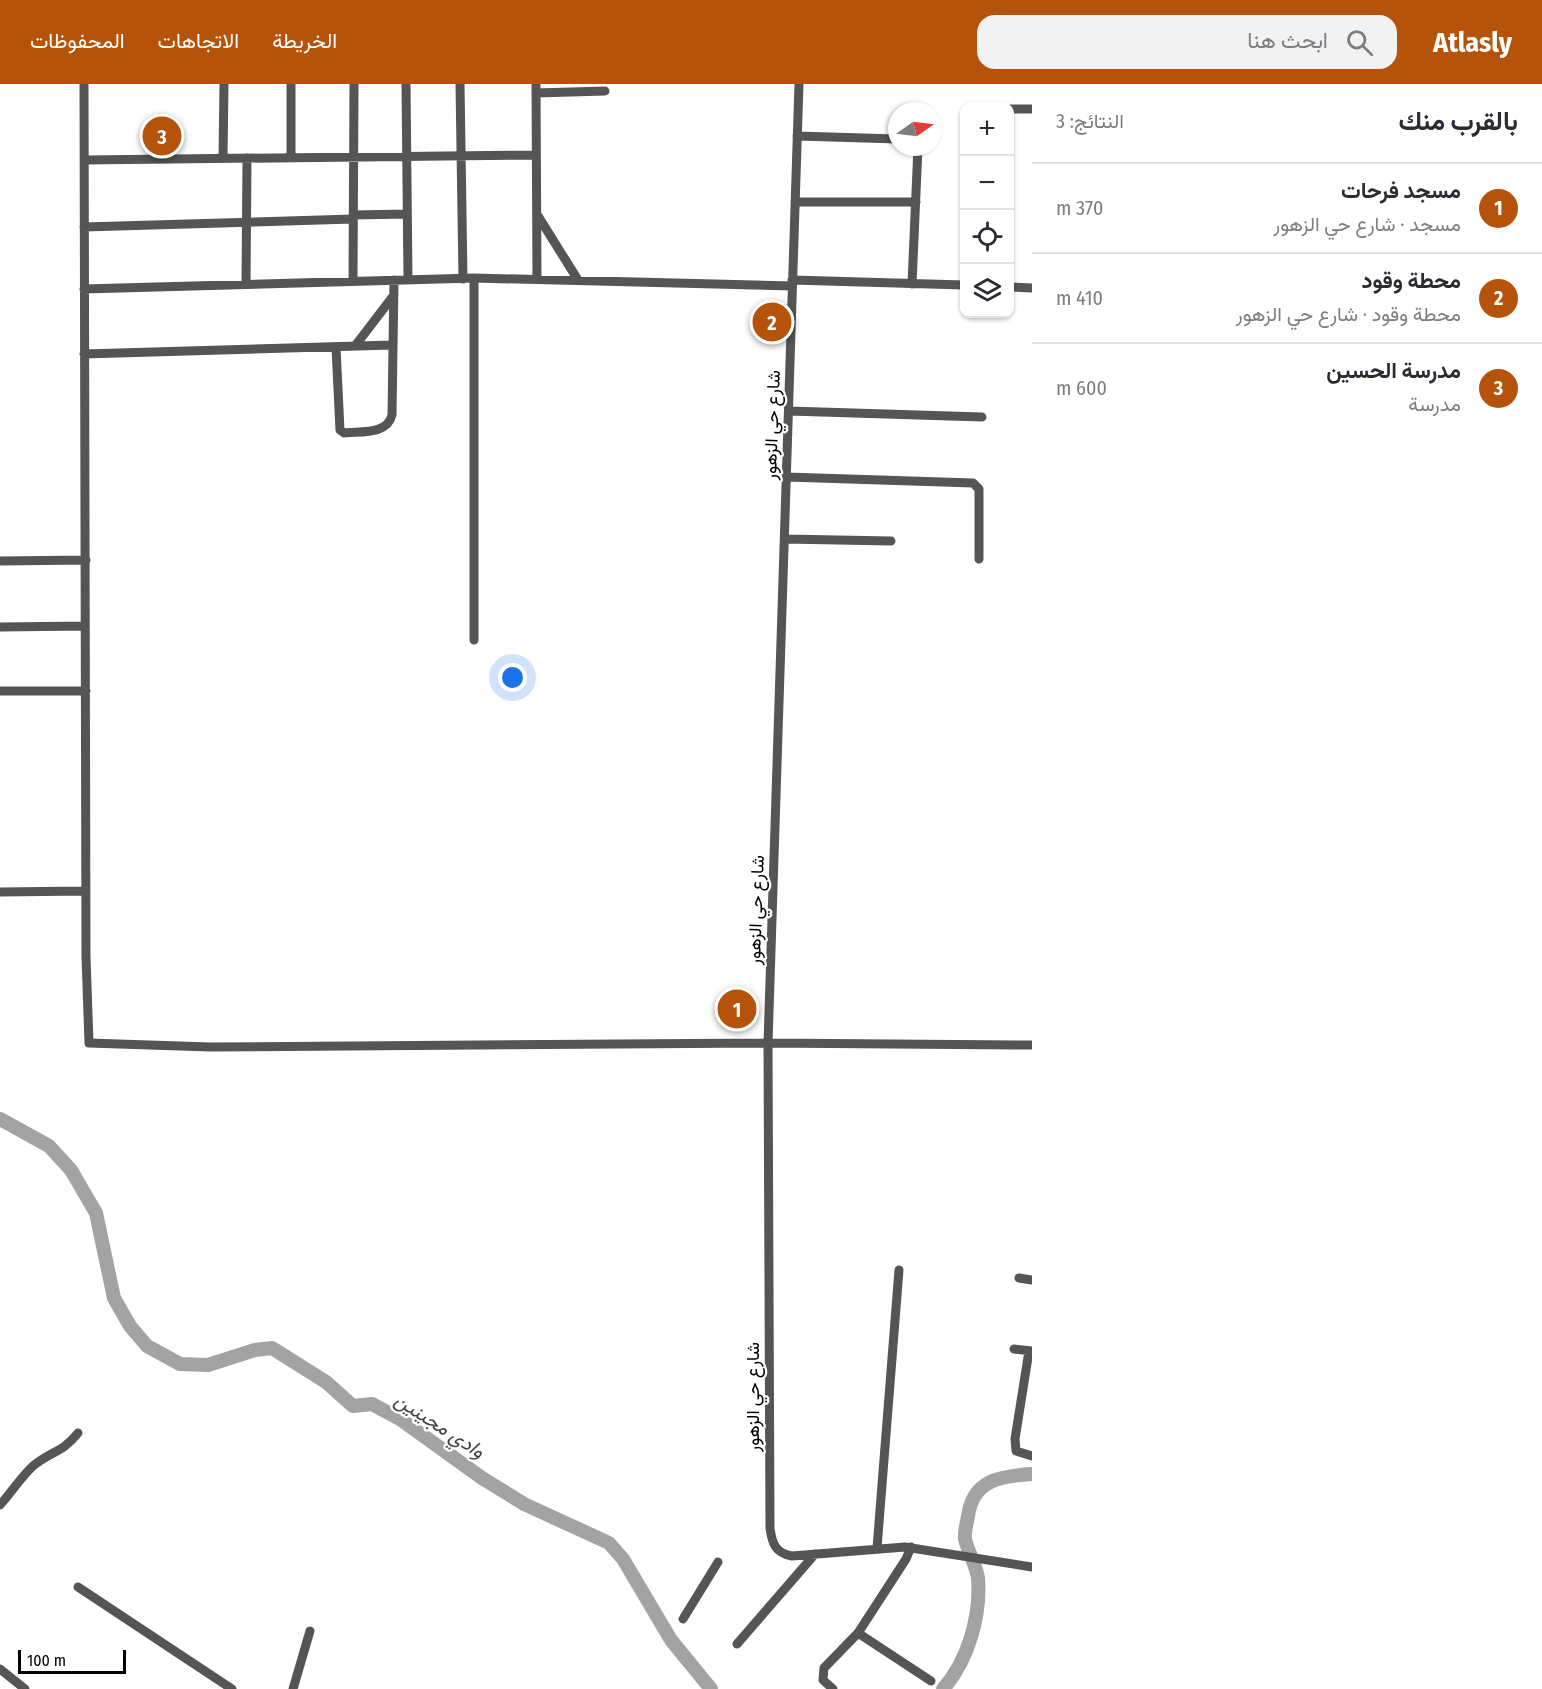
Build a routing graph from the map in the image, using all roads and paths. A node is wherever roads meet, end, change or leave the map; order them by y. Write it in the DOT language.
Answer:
graph roads {
  1 [pos="84,84"];
  2 [pos="224,84"];
  3 [pos="291,84"];
  4 [pos="354,84"];
  5 [pos="406,84"];
  6 [pos="460,84"];
  7 [pos="799,84"];
  8 [pos="536,88"];
  9 [pos="605,91"];
  10 [pos="1014,109"];
  11 [pos="1032,109"];
  12 [pos="797,136"];
  13 [pos="888,139"];
  14 [pos="536,155"];
  15 [pos="407,156"];
  16 [pos="461,156"];
  17 [pos="918,156"];
  18 [pos="291,157"];
  19 [pos="355,157"];
  20 [pos="223,158"];
  21 [pos="247,158"];
  22 [pos="85,160"];
  23 [pos="795,202"];
  24 [pos="916,202"];
  25 [pos="406,214"];
  26 [pos="537,214"];
  27 [pos="353,217"];
  28 [pos="246,221"];
  29 [pos="84,227"];
  30 [pos="474,278"];
  31 [pos="408,279"];
  32 [pos="463,279"];
  33 [pos="537,279"];
  34 [pos="394,280"];
  35 [pos="578,280"];
  36 [pos="353,281"];
  37 [pos="792,283"];
  38 [pos="246,284"];
  39 [pos="912,284"];
  40 [pos="960,285"];
  41 [pos="1014,287"];
  42 [pos="1032,288"];
  43 [pos="84,289"];
  44 [pos="394,295"];
  45 [pos="392,345"];
  46 [pos="355,346"];
  47 [pos="336,348"];
  48 [pos="84,354"];
  49 [pos="789,411"];
  50 [pos="982,417"];
  51 [pos="787,477"];
  52 [pos="785,539"];
  53 [pos="891,541"];
  54 [pos="979,559"];
  55 [pos="86,560"];
  56 [pos="0,561"];
  57 [pos="85,626"];
  58 [pos="0,627"];
  59 [pos="474,640"];
  60 [pos="0,691"];
  61 [pos="86,691"];
  62 [pos="86,891"];
  63 [pos="0,892"];
  64 [pos="768,1043"];
  65 [pos="1032,1045"];
  66 [pos="899,1270"];
  67 [pos="1019,1278"];
  68 [pos="1032,1280"];
  69 [pos="1014,1349"];
  70 [pos="1031,1351"];
  71 [pos="78,1433"];
  72 [pos="1032,1456"];
  73 [pos="0,1505"];
  74 [pos="911,1547"];
  75 [pos="877,1548"];
  76 [pos="815,1554"];
  77 [pos="718,1562"];
  78 [pos="1032,1567"];
  79 [pos="78,1587"];
  80 [pos="683,1619"];
  81 [pos="310,1631"];
  82 [pos="858,1633"];
  83 [pos="737,1644"];
  84 [pos="0,1670"];
  85 [pos="931,1681"];
  86 [pos="25,1689"];
  87 [pos="232,1689"];
  88 [pos="294,1689"];
  89 [pos="833,1689"];
  1 -- 22 [label="street"];
  2 -- 20 [label="street"];
  3 -- 18 [label="street"];
  4 -- 19 [label="street"];
  5 -- 15 [label="street"];
  6 -- 16 [label="street"];
  7 -- 12 [label="street, شارع حي الزهور"];
  8 -- 9 [label="street"];
  8 -- 14 [label="street"];
  10 -- 11 [label="street"];
  12 -- 13 [label="street"];
  12 -- 23 [label="street, شارع حي الزهور"];
  14 -- 16 [label="street"];
  14 -- 26 [label="street"];
  15 -- 16 [label="street"];
  15 -- 19 [label="street"];
  15 -- 25 [label="street"];
  16 -- 32 [label="street"];
  17 -- 24 [label="street"];
  18 -- 19 [label="street"];
  18 -- 21 [label="street"];
  19 -- 27 [label="street"];
  20 -- 21 [label="street"];
  20 -- 22 [label="street"];
  21 -- 28 [label="street"];
  22 -- 29 [label="street"];
  23 -- 24 [label="street"];
  23 -- 37 [label="street, شارع حي الزهور"];
  24 -- 39 [label="street"];
  25 -- 27 [label="street"];
  25 -- 31 [label="street"];
  26 -- 33 [label="street"];
  26 -- 35 [label="street"];
  27 -- 28 [label="street"];
  27 -- 36 [label="street"];
  28 -- 29 [label="street"];
  28 -- 38 [label="street"];
  29 -- 43 [label="street"];
  30 -- 32 [label="street"];
  30 -- 33 [label="street"];
  30 -- 59 [label="street"];
  31 -- 32 [label="street"];
  31 -- 34 [label="street"];
  33 -- 35 [label="street"];
  34 -- 36 [label="street"];
  34 -- 44 [label="street"];
  35 -- 37 [label="street"];
  36 -- 38 [label="street"];
  37 -- 39 [label="street"];
  37 -- 49 [label="street, شارع حي الزهور"];
  38 -- 43 [label="street"];
  39 -- 40 [label="street"];
  41 -- 42 [label="street"];
  43 -- 48 [label="street"];
  44 -- 45 [label="street"];
  44 -- 46 [label="street"];
  45 -- 46 [label="street"];
  45 -- 47 [label="street"];
  46 -- 47 [label="street"];
  47 -- 48 [label="street"];
  48 -- 55 [label="street"];
  49 -- 50 [label="street"];
  49 -- 51 [label="street, شارع حي الزهور"];
  51 -- 52 [label="street, شارع حي الزهور"];
  51 -- 54 [label="street"];
  52 -- 53 [label="street"];
  52 -- 64 [label="street, شارع حي الزهور"];
  55 -- 56 [label="street"];
  55 -- 57 [label="street"];
  57 -- 58 [label="street"];
  57 -- 61 [label="street"];
  60 -- 61 [label="street"];
  61 -- 62 [label="street"];
  62 -- 63 [label="street"];
  62 -- 64 [label="street"];
  64 -- 65 [label="street"];
  64 -- 76 [label="street, شارع حي الزهور"];
  66 -- 75 [label="street"];
  67 -- 68 [label="street"];
  69 -- 70 [label="street"];
  70 -- 72 [label="street"];
  71 -- 73 [label="street"];
  74 -- 75 [label="street, شارع حي الزهور"];
  74 -- 78 [label="street, شارع حي الزهور"];
  74 -- 82 [label="street"];
  75 -- 76 [label="street, شارع حي الزهور"];
  76 -- 83 [label="street"];
  77 -- 80 [label="street"];
  79 -- 87 [label="street"];
  81 -- 88 [label="street"];
  82 -- 85 [label="street"];
  82 -- 89 [label="street"];
  84 -- 86 [label="street"];
}
